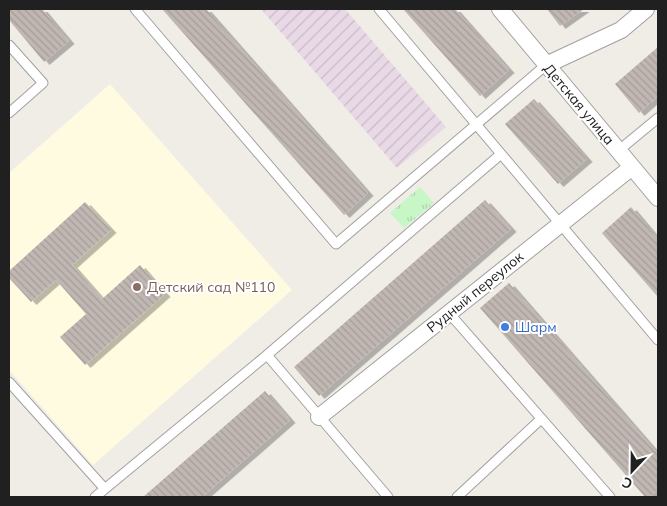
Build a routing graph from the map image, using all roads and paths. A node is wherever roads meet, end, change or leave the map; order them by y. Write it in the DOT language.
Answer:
graph roads {
  1 [pos="135,9"];
  2 [pos="379,9"];
  3 [pos="500,9"];
  4 [pos="646,9"];
  5 [pos="9,45"];
  6 [pos="546,65"];
  7 [pos="9,113"];
  8 [pos="658,118"];
  9 [pos="476,124"];
  10 [pos="618,151"];
  11 [pos="501,154"];
  12 [pos="632,167"];
  13 [pos="658,198"];
  14 [pos="560,224"];
  15 [pos="449,313"];
  16 [pos="658,340"];
  17 [pos="267,354"];
  18 [pos="9,382"];
  19 [pos="319,417"];
  20 [pos="541,418"];
  21 [pos="105,489"];
  22 [pos="95,497"];
  23 [pos="388,497"];
  24 [pos="458,497"];
  25 [pos="610,497"];
  1 -- 9 [label="lane"];
  2 -- 9 [label="lane"];
  3 -- 6 [label="street, Детская улица"];
  4 -- 6 [label="street"];
  5 -- 7 [label="lane"];
  6 -- 9 [label="lane"];
  6 -- 10 [label="street, Детская улица"];
  8 -- 10 [label="lane"];
  9 -- 11 [label="lane"];
  10 -- 12 [label="street, Детская улица"];
  11 -- 14 [label="lane"];
  11 -- 17 [label="lane"];
  12 -- 13 [label="street, Детская улица"];
  12 -- 14 [label="street, Рудный переулок"];
  14 -- 15 [label="street, Рудный переулок"];
  14 -- 16 [label="lane"];
  15 -- 19 [label="street, Рудный переулок"];
  15 -- 20 [label="lane"];
  17 -- 19 [label="lane"];
  17 -- 21 [label="lane"];
  18 -- 21 [label="lane"];
  19 -- 23 [label="lane"];
  20 -- 24 [label="lane"];
  20 -- 25 [label="lane"];
  21 -- 22 [label="lane"];
}
